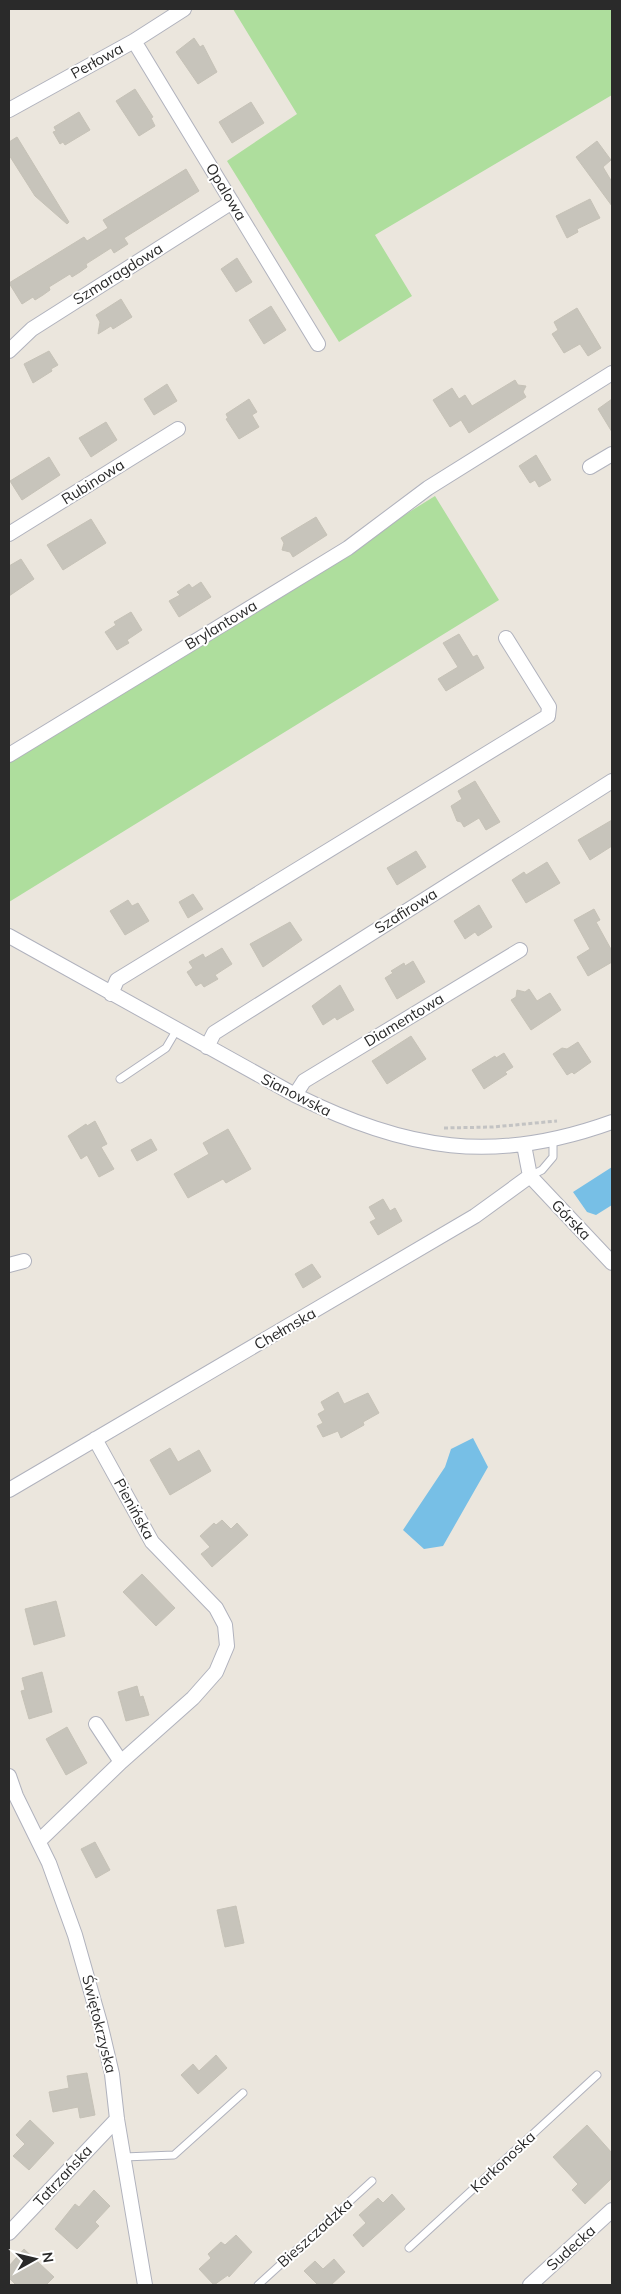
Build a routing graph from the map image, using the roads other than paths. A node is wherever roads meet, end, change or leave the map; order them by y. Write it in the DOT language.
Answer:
graph roads {
  1 [pos="184,9"];
  2 [pos="134,41"];
  3 [pos="9,110"];
  4 [pos="232,202"];
  5 [pos="318,344"];
  6 [pos="9,351"];
  7 [pos="612,373"];
  8 [pos="178,429"];
  9 [pos="612,454"];
  10 [pos="590,467"];
  11 [pos="9,534"];
  12 [pos="506,638"];
  13 [pos="9,756"];
  14 [pos="612,780"];
  15 [pos="9,936"];
  16 [pos="520,950"];
  17 [pos="112,994"];
  18 [pos="176,1031"];
  19 [pos="206,1047"];
  20 [pos="120,1078"];
  21 [pos="295,1096"];
  22 [pos="612,1122"];
  23 [pos="553,1139"];
  24 [pos="524,1145"];
  25 [pos="530,1176"];
  26 [pos="24,1261"];
  27 [pos="612,1263"];
  28 [pos="9,1265"];
  29 [pos="95,1439"];
  30 [pos="9,1490"];
  31 [pos="96,1724"];
  32 [pos="121,1762"];
  33 [pos="9,1776"];
  34 [pos="39,1841"];
  35 [pos="597,2075"];
  36 [pos="243,2093"];
  37 [pos="117,2118"];
  38 [pos="124,2157"];
  39 [pos="372,2181"];
  40 [pos="612,2210"];
  41 [pos="9,2233"];
  42 [pos="409,2248"];
  43 [pos="146,2285"];
  44 [pos="258,2285"];
  45 [pos="530,2285"];
  1 -- 2 [label="street, Perłowa"];
  2 -- 3 [label="street, Perłowa"];
  2 -- 4 [label="street, Opalowa"];
  4 -- 5 [label="street, Opalowa"];
  4 -- 6 [label="street, Szmaragdowa"];
  7 -- 13 [label="street, Brylantowa"];
  8 -- 11 [label="street, Rubinowa"];
  9 -- 10 [label="street"];
  12 -- 17 [label="street"];
  14 -- 19 [label="street, Szafirowa"];
  15 -- 17 [label="street, Sianowska"];
  16 -- 21 [label="street, Diamentowa"];
  17 -- 18 [label="street, Sianowska"];
  18 -- 19 [label="street, Sianowska"];
  18 -- 20 [label="lane"];
  19 -- 21 [label="street, Sianowska"];
  21 -- 24 [label="street, Sianowska"];
  22 -- 23 [label="street, Sianowska"];
  23 -- 24 [label="street, Sianowska"];
  23 -- 25 [label="lane"];
  24 -- 25 [label="street"];
  25 -- 27 [label="street, Górska"];
  25 -- 29 [label="street, Chełmska"];
  26 -- 28 [label="street"];
  29 -- 30 [label="street, Chełmska"];
  29 -- 32 [label="street, Pienińska"];
  31 -- 32 [label="street"];
  32 -- 34 [label="street"];
  33 -- 34 [label="street, Świętokrzyska"];
  34 -- 37 [label="street, Świętokrzyska"];
  35 -- 42 [label="lane, Karkonoska"];
  36 -- 38 [label="lane"];
  37 -- 38 [label="street, Świętokrzyska"];
  37 -- 41 [label="street, Tatrzańska"];
  38 -- 43 [label="street, Świętokrzyska"];
  39 -- 44 [label="lane, Bieszczadzka"];
  40 -- 45 [label="street, Sudecka"];
}
